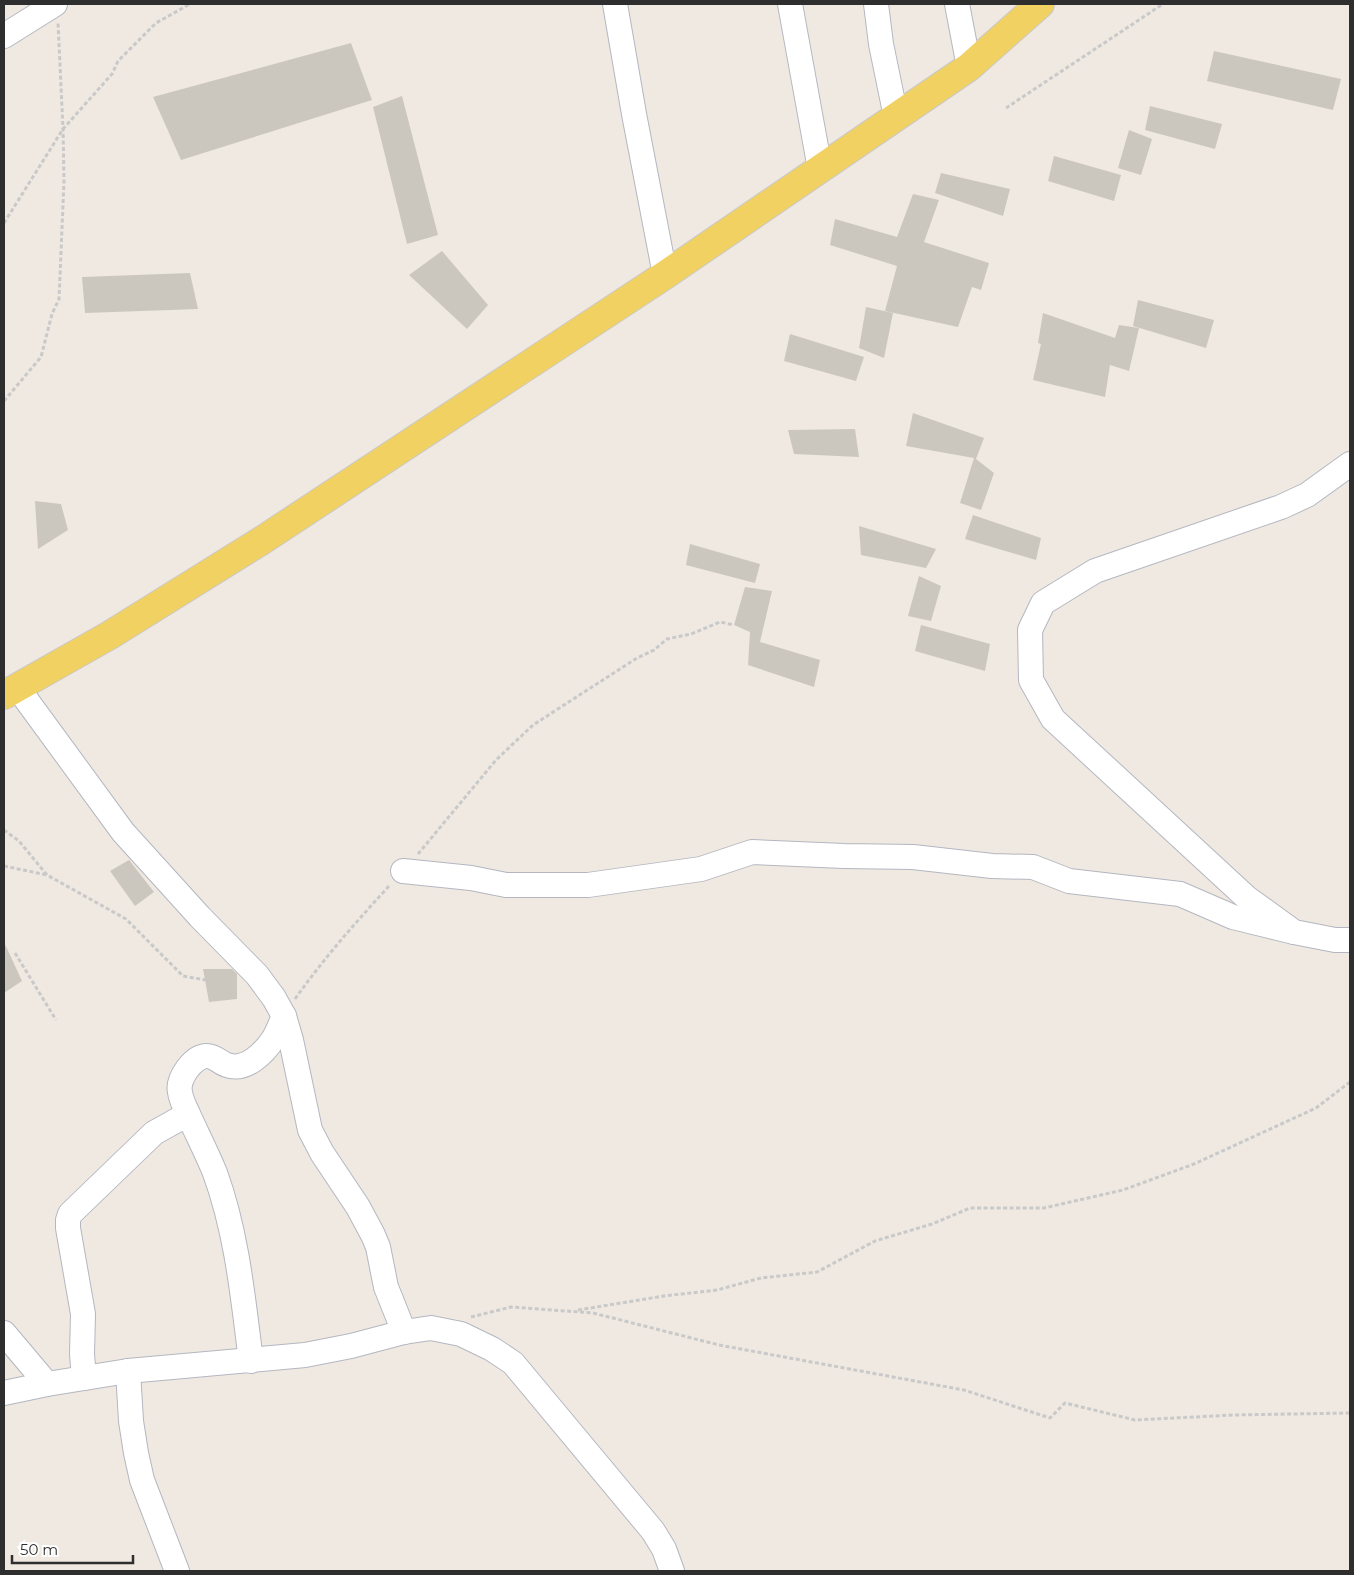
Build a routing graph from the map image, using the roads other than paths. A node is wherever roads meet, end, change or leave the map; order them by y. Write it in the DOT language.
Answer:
graph roads {
  1 [pos="615,4"];
  2 [pos="790,4"];
  3 [pos="876,4"];
  4 [pos="957,4"];
  5 [pos="1040,4"];
  6 [pos="56,13"];
  7 [pos="4,36"];
  8 [pos="969,67"];
  9 [pos="896,117"];
  10 [pos="820,169"];
  11 [pos="665,275"];
  12 [pos="1350,464"];
  13 [pos="11,691"];
  14 [pos="403,871"];
  15 [pos="1294,932"];
  16 [pos="1350,940"];
  17 [pos="284,1016"];
  18 [pos="188,1114"];
  19 [pos="404,1332"];
  20 [pos="4,1333"];
  21 [pos="251,1361"];
  22 [pos="128,1371"];
  23 [pos="84,1378"];
  24 [pos="47,1384"];
  25 [pos="4,1393"];
  26 [pos="178,1571"];
  27 [pos="672,1571"];
  1 -- 11 [label="street"];
  2 -- 10 [label="street"];
  3 -- 9 [label="street"];
  4 -- 8 [label="street"];
  5 -- 8 [label="main road"];
  6 -- 7 [label="street"];
  8 -- 9 [label="main road"];
  9 -- 10 [label="main road"];
  10 -- 11 [label="main road"];
  11 -- 13 [label="main road"];
  12 -- 15 [label="street"];
  13 -- 17 [label="street"];
  14 -- 15 [label="street"];
  15 -- 16 [label="street"];
  17 -- 18 [label="street"];
  17 -- 19 [label="street"];
  18 -- 21 [label="street"];
  18 -- 23 [label="street"];
  19 -- 21 [label="street"];
  19 -- 27 [label="street"];
  20 -- 24 [label="street"];
  21 -- 22 [label="street"];
  22 -- 23 [label="street"];
  22 -- 26 [label="street"];
  23 -- 24 [label="street"];
  24 -- 25 [label="street"];
}
